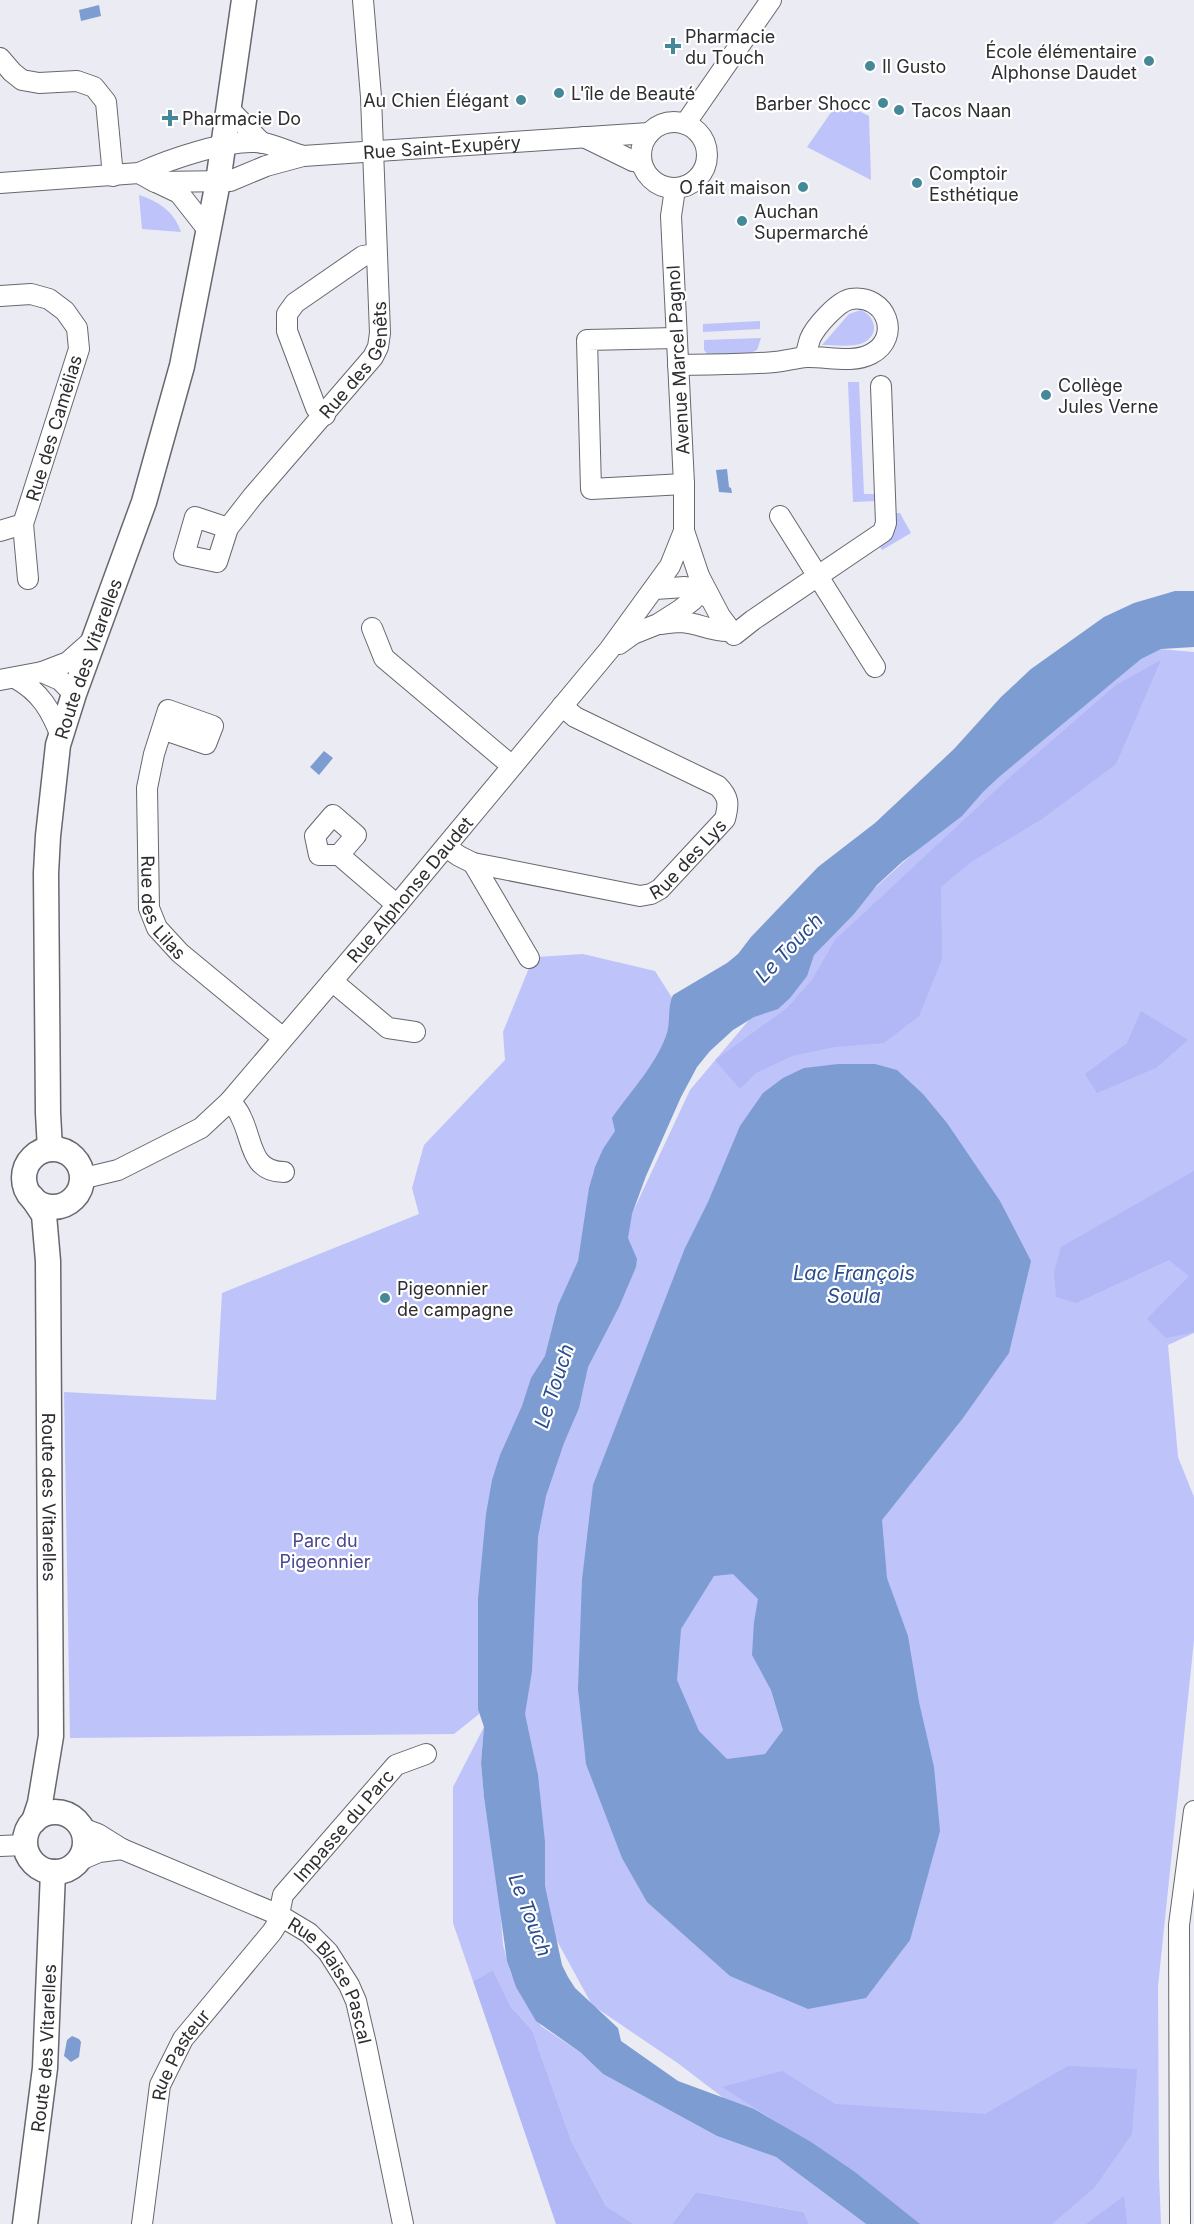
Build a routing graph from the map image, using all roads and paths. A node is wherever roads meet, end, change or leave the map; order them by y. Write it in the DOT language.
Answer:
graph roads {
  1 [pos="244,0"];
  2 [pos="363,0"];
  3 [pos="771,0"];
  4 [pos="0,58"];
  5 [pos="228,108"];
  6 [pos="685,124"];
  7 [pos="649,133"];
  8 [pos="583,137"];
  9 [pos="262,143"];
  10 [pos="224,145"];
  11 [pos="372,152"];
  12 [pos="303,156"];
  13 [pos="641,162"];
  14 [pos="266,166"];
  15 [pos="113,176"];
  16 [pos="147,178"];
  17 [pos="218,182"];
  18 [pos="0,183"];
  19 [pos="675,189"];
  20 [pos="208,230"];
  21 [pos="376,254"];
  22 [pos="0,296"];
  23 [pos="676,338"];
  24 [pos="805,357"];
  25 [pos="678,365"];
  26 [pos="881,386"];
  27 [pos="325,415"];
  28 [pos="684,484"];
  29 [pos="780,516"];
  30 [pos="23,524"];
  31 [pos="228,528"];
  32 [pos="0,531"];
  33 [pos="684,531"];
  34 [pos="819,577"];
  35 [pos="28,579"];
  36 [pos="655,589"];
  37 [pos="702,589"];
  38 [pos="658,624"];
  39 [pos="372,628"];
  40 [pos="732,633"];
  41 [pos="94,639"];
  42 [pos="609,650"];
  43 [pos="875,667"];
  44 [pos="42,672"];
  45 [pos="8,679"];
  46 [pos="74,694"];
  47 [pos="562,706"];
  48 [pos="162,729"];
  49 [pos="61,736"];
  50 [pos="513,766"];
  51 [pos="446,847"];
  52 [pos="339,855"];
  53 [pos="473,863"];
  54 [pos="397,905"];
  55 [pos="529,958"];
  56 [pos="332,981"];
  57 [pos="415,1032"];
  58 [pos="283,1038"];
  59 [pos="230,1101"];
  60 [pos="50,1149"];
  61 [pos="284,1172"];
  62 [pos="82,1174"];
  63 [pos="32,1197"];
  64 [pos="63,1205"];
  65 [pos="48,1261"];
  66 [pos="51,1736"];
  67 [pos="426,1754"];
  68 [pos="1194,1811"];
  69 [pos="34,1821"];
  70 [pos="74,1821"];
  71 [pos="25,1845"];
  72 [pos="0,1846"];
  73 [pos="122,1849"];
  74 [pos="78,1861"];
  75 [pos="53,1872"];
  76 [pos="279,1915"];
  77 [pos="25,2224"];
  78 [pos="141,2224"];
  79 [pos="403,2224"];
  80 [pos="1180,2224"];
  1 -- 5 [label="main road, Route des Vitarelles"];
  2 -- 11 [label="street, Rue des Genêts"];
  3 -- 6 [label="street"];
  4 -- 15 [label="street"];
  5 -- 9 [label="street, Rue Saint-Exupéry"];
  5 -- 10 [label="main road, Route des Vitarelles"];
  6 -- 7 [label="street"];
  6 -- 19 [label="street"];
  7 -- 8 [label="street, Rue Saint-Exupéry"];
  7 -- 13 [label="street"];
  8 -- 11 [label="street, Rue Saint-Exupéry"];
  8 -- 13 [label="street, Rue Saint-Exupéry"];
  9 -- 10 [label="street, Rue Saint-Exupéry"];
  9 -- 12 [label="street, Rue Saint-Exupéry"];
  10 -- 14 [label="street"];
  10 -- 16 [label="street, Rue Saint-Exupéry"];
  10 -- 17 [label="main road, Route des Vitarelles"];
  11 -- 12 [label="street, Rue Saint-Exupéry"];
  11 -- 21 [label="street, Rue des Genêts"];
  12 -- 14 [label="street, Rue Saint-Exupéry"];
  13 -- 19 [label="street"];
  14 -- 17 [label="street, Rue Saint-Exupéry"];
  15 -- 16 [label="street"];
  15 -- 18 [label="street"];
  16 -- 17 [label="street, Rue Saint-Exupéry"];
  16 -- 20 [label="street"];
  17 -- 20 [label="main road, Route des Vitarelles"];
  19 -- 23 [label="street, Avenue Marcel Pagnol"];
  20 -- 41 [label="main road, Route des Vitarelles"];
  21 -- 27 [label="street, Rue des Genêts"];
  21 -- 27 [label="street"];
  22 -- 30 [label="street, Rue des Camélias"];
  23 -- 25 [label="street, Avenue Marcel Pagnol"];
  23 -- 28 [label="street"];
  24 -- 25 [label="street"];
  25 -- 28 [label="street, Avenue Marcel Pagnol"];
  26 -- 34 [label="street"];
  27 -- 31 [label="street, Rue des Genêts"];
  28 -- 33 [label="street, Avenue Marcel Pagnol"];
  29 -- 34 [label="street"];
  30 -- 32 [label="street, Rue des Camélias"];
  30 -- 35 [label="street"];
  33 -- 36 [label="street, Avenue Marcel Pagnol"];
  33 -- 37 [label="street, Avenue Marcel Pagnol"];
  34 -- 40 [label="street"];
  34 -- 43 [label="street"];
  36 -- 37 [label="street"];
  36 -- 42 [label="street, Rue Alphonse Daudet"];
  37 -- 38 [label="street"];
  37 -- 40 [label="street, Avenue Marcel Pagnol"];
  38 -- 40 [label="street"];
  38 -- 42 [label="street"];
  39 -- 50 [label="street"];
  41 -- 44 [label="street"];
  41 -- 46 [label="main road, Route des Vitarelles"];
  42 -- 47 [label="street, Rue Alphonse Daudet"];
  44 -- 45 [label="street"];
  44 -- 46 [label="street"];
  45 -- 49 [label="street"];
  46 -- 49 [label="main road, Route des Vitarelles"];
  47 -- 50 [label="street, Rue Alphonse Daudet"];
  47 -- 53 [label="street, Rue des Lys"];
  48 -- 58 [label="street, Rue des Lilas"];
  49 -- 60 [label="main road, Route des Vitarelles"];
  50 -- 51 [label="street, Rue Alphonse Daudet"];
  51 -- 53 [label="street, Rue des Lys"];
  51 -- 54 [label="street, Rue Alphonse Daudet"];
  52 -- 54 [label="street"];
  53 -- 55 [label="street, Rue des Lys"];
  54 -- 56 [label="street, Rue Alphonse Daudet"];
  56 -- 57 [label="street"];
  56 -- 58 [label="street, Rue Alphonse Daudet"];
  58 -- 59 [label="street, Rue Alphonse Daudet"];
  59 -- 61 [label="street"];
  59 -- 62 [label="street, Rue Alphonse Daudet"];
  60 -- 62 [label="main road"];
  60 -- 63 [label="main road"];
  62 -- 64 [label="main road"];
  63 -- 64 [label="main road"];
  63 -- 65 [label="main road, Route des Vitarelles"];
  64 -- 65 [label="main road, Route des Vitarelles"];
  65 -- 66 [label="main road, Route des Vitarelles"];
  66 -- 69 [label="main road, Route des Vitarelles"];
  66 -- 70 [label="main road, Route des Vitarelles"];
  67 -- 76 [label="street, Impasse du Parc"];
  68 -- 80 [label="street"];
  69 -- 70 [label="main road"];
  69 -- 71 [label="main road"];
  70 -- 73 [label="street, Rue Blaise Pascal"];
  70 -- 74 [label="main road"];
  71 -- 72 [label="street"];
  71 -- 75 [label="main road"];
  73 -- 74 [label="street"];
  73 -- 76 [label="street, Rue Blaise Pascal"];
  74 -- 75 [label="main road"];
  75 -- 77 [label="main road, Route des Vitarelles"];
  76 -- 78 [label="street, Rue Pasteur"];
  76 -- 79 [label="street, Rue Blaise Pascal"];
}
